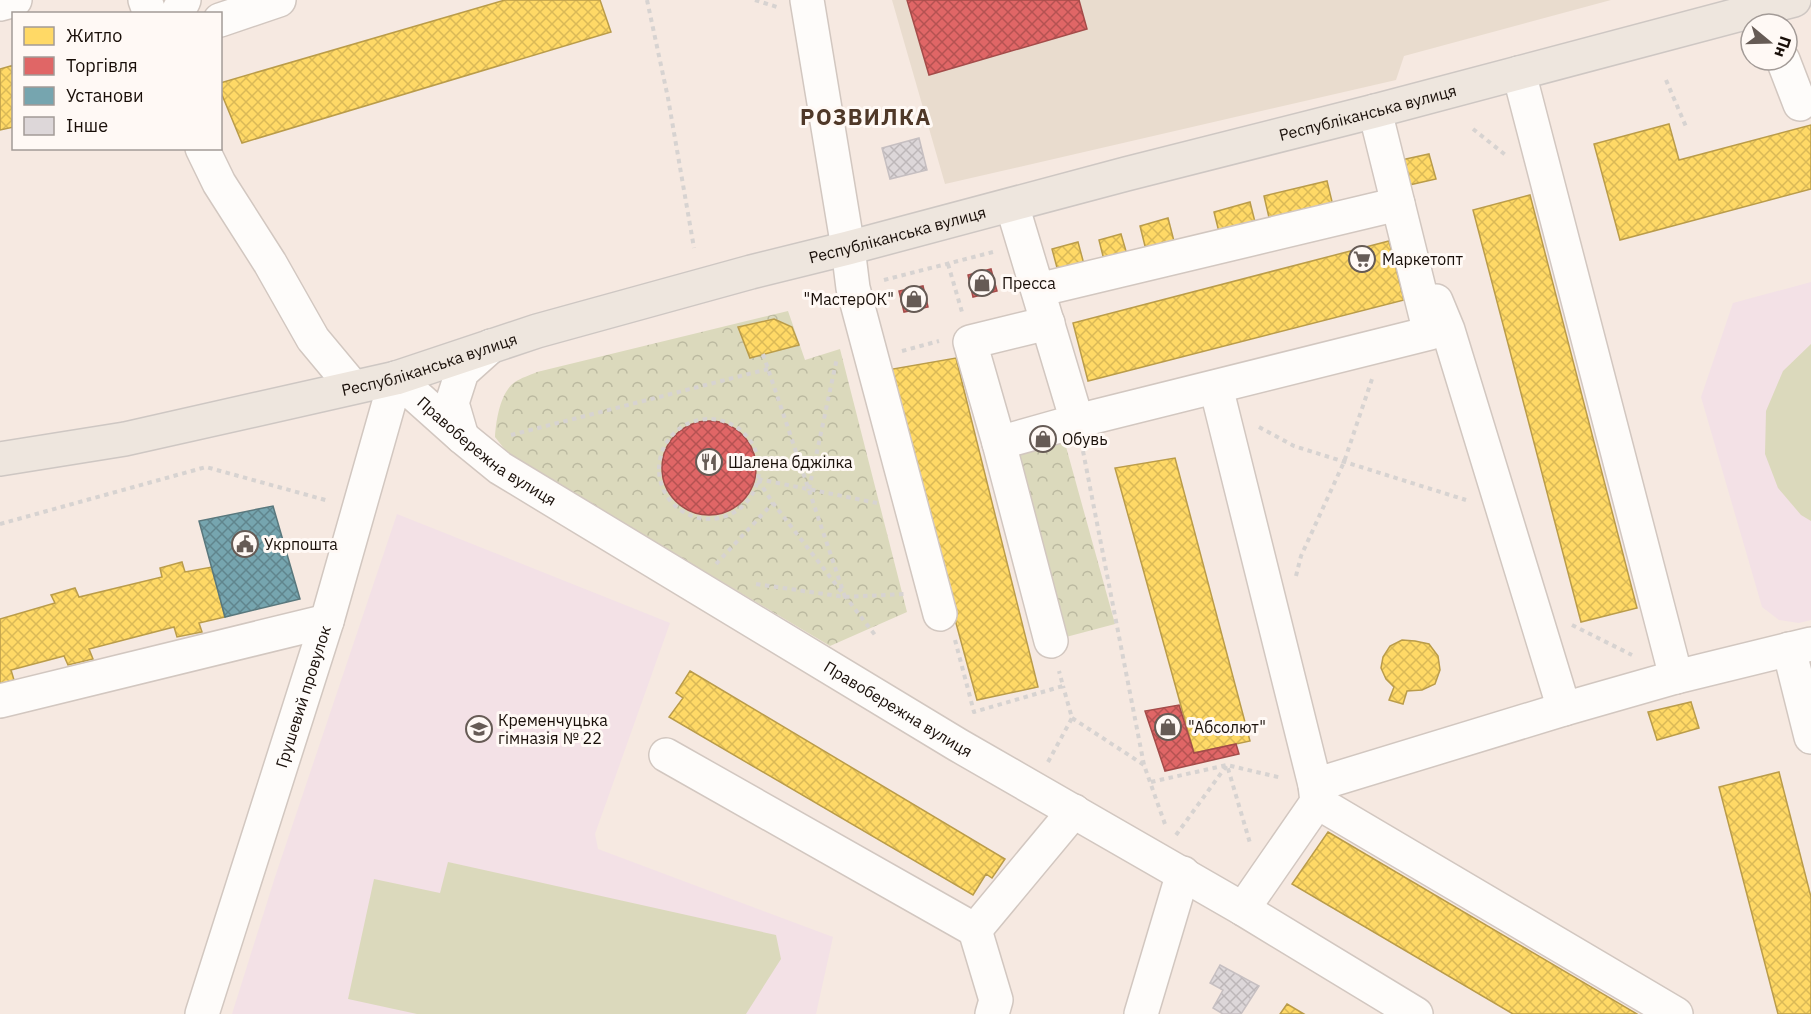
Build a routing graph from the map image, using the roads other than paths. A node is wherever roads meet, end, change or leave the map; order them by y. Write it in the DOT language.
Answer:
graph roads {
  1 [pos="15,0"];
  2 [pos="279,0"];
  3 [pos="1794,0"];
  4 [pos="0,4"];
  5 [pos="792,4"];
  6 [pos="1772,12"];
  7 [pos="222,19"];
  8 [pos="1739,22"];
  9 [pos="1788,72"];
  10 [pos="1519,73"];
  11 [pos="1800,104"];
  12 [pos="1375,111"];
  13 [pos="203,150"];
  14 [pos="1012,205"];
  15 [pos="1400,210"];
  16 [pos="848,248"];
  17 [pos="1038,290"];
  18 [pos="1048,323"];
  19 [pos="491,346"];
  20 [pos="396,378"];
  21 [pos="353,387"];
  22 [pos="1218,397"];
  23 [pos="1077,421"];
  24 [pos="462,437"];
  25 [pos="999,443"];
  26 [pos="0,459"];
  27 [pos="937,603"];
  28 [pos="327,621"];
  29 [pos="1051,641"];
  30 [pos="1800,647"];
  31 [pos="1676,677"];
  32 [pos="0,701"];
  33 [pos="1563,709"];
  34 [pos="1811,737"];
  35 [pos="666,755"];
  36 [pos="1316,793"];
  37 [pos="1074,811"];
  38 [pos="1183,873"];
  39 [pos="1252,896"];
  40 [pos="975,930"];
  41 [pos="202,1014"];
  42 [pos="992,1014"];
  43 [pos="1141,1014"];
  44 [pos="1416,1014"];
  45 [pos="1676,1014"];
  1 -- 4 [label="street"];
  2 -- 7 [label="street"];
  3 -- 6 [label="main road, Республіканська вулиця"];
  5 -- 16 [label="street"];
  8 -- 10 [label="main road, Республіканська вулиця"];
  9 -- 11 [label="street"];
  10 -- 12 [label="main road, Республіканська вулиця"];
  10 -- 31 [label="street"];
  12 -- 14 [label="main road, Республіканська вулиця"];
  12 -- 15 [label="street"];
  13 -- 21 [label="street"];
  14 -- 16 [label="main road, Республіканська вулиця"];
  14 -- 17 [label="street"];
  15 -- 17 [label="street"];
  15 -- 22 [label="street"];
  15 -- 33 [label="street"];
  16 -- 19 [label="main road, Республіканська вулиця"];
  16 -- 27 [label="street"];
  17 -- 18 [label="street"];
  18 -- 23 [label="street"];
  18 -- 25 [label="street"];
  19 -- 20 [label="main road, Республіканська вулиця"];
  19 -- 24 [label="street"];
  20 -- 21 [label="main road, Республіканська вулиця"];
  20 -- 24 [label="street, Правобережна вулиця"];
  20 -- 28 [label="street, Грушевий провулок"];
  21 -- 26 [label="main road, Республіканська вулиця"];
  22 -- 23 [label="street"];
  22 -- 36 [label="street"];
  23 -- 25 [label="street"];
  24 -- 37 [label="street, Правобережна вулиця"];
  25 -- 29 [label="street"];
  28 -- 32 [label="street"];
  28 -- 41 [label="street, Грушевий провулок"];
  30 -- 31 [label="street"];
  30 -- 34 [label="street"];
  31 -- 33 [label="street"];
  33 -- 36 [label="street"];
  35 -- 40 [label="street"];
  36 -- 39 [label="street"];
  36 -- 45 [label="street"];
  37 -- 38 [label="street, Правобережна вулиця"];
  37 -- 40 [label="street"];
  38 -- 39 [label="street, Правобережна вулиця"];
  38 -- 43 [label="street"];
  39 -- 44 [label="street, Правобережна вулиця"];
  40 -- 42 [label="street"];
}
